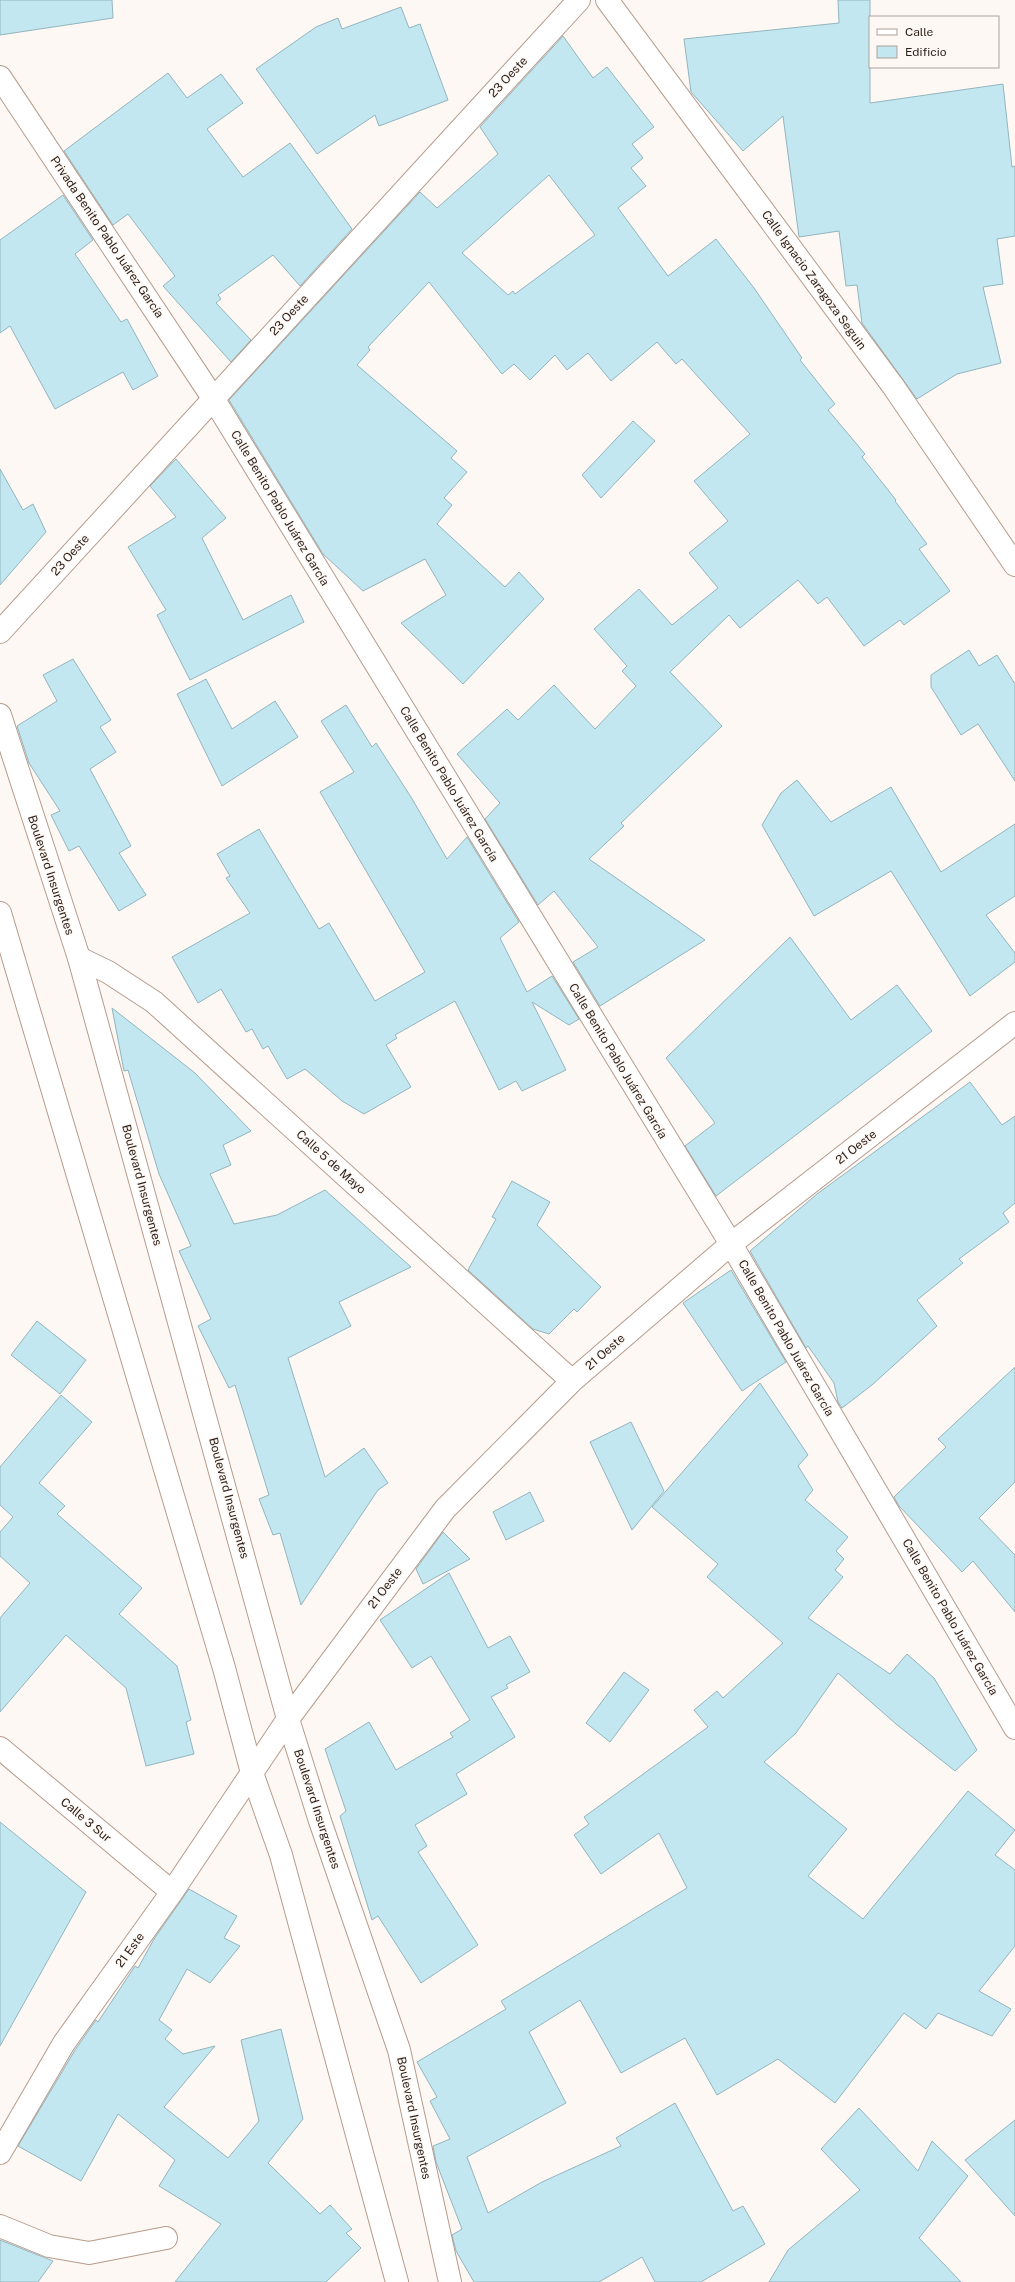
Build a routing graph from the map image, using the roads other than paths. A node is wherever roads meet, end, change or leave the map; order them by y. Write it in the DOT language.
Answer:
graph roads {
  1 [pos="579,0"];
  2 [pos="607,0"];
  3 [pos="0,77"];
  4 [pos="213,398"];
  5 [pos="1015,564"];
  6 [pos="0,632"];
  7 [pos="0,715"];
  8 [pos="0,913"];
  9 [pos="79,958"];
  10 [pos="1015,1023"];
  11 [pos="731,1244"];
  12 [pos="572,1381"];
  13 [pos="288,1718"];
  14 [pos="1015,1728"];
  15 [pos="0,1748"];
  16 [pos="266,1752"];
  17 [pos="252,1773"];
  18 [pos="172,1892"];
  19 [pos="0,2153"];
  20 [pos="0,2226"];
  21 [pos="166,2238"];
  22 [pos="397,2282"];
  23 [pos="450,2282"];
  1 -- 4 [label="street, 23 Oeste"];
  2 -- 5 [label="street, Calle Ignacio Zaragoza Seguin"];
  3 -- 4 [label="street, Privada Benito Pablo Juárez García"];
  4 -- 6 [label="street, 23 Oeste"];
  4 -- 11 [label="street, Calle Benito Pablo Juárez García"];
  7 -- 9 [label="street, Boulevard Insurgentes"];
  8 -- 17 [label="street"];
  9 -- 12 [label="street, Calle 5 de Mayo"];
  9 -- 13 [label="street, Boulevard Insurgentes"];
  10 -- 11 [label="street, 21 Oeste"];
  11 -- 12 [label="street, 21 Oeste"];
  11 -- 14 [label="street, Calle Benito Pablo Juárez García"];
  12 -- 13 [label="street, 21 Oeste"];
  13 -- 16 [label="street, 21 Oeste"];
  13 -- 23 [label="street, Boulevard Insurgentes"];
  15 -- 18 [label="street, Calle 3 Sur"];
  16 -- 17 [label="street, 21 Este"];
  17 -- 18 [label="street, 21 Este"];
  17 -- 22 [label="street"];
  18 -- 19 [label="street, 21 Este"];
  20 -- 21 [label="street"];
}
